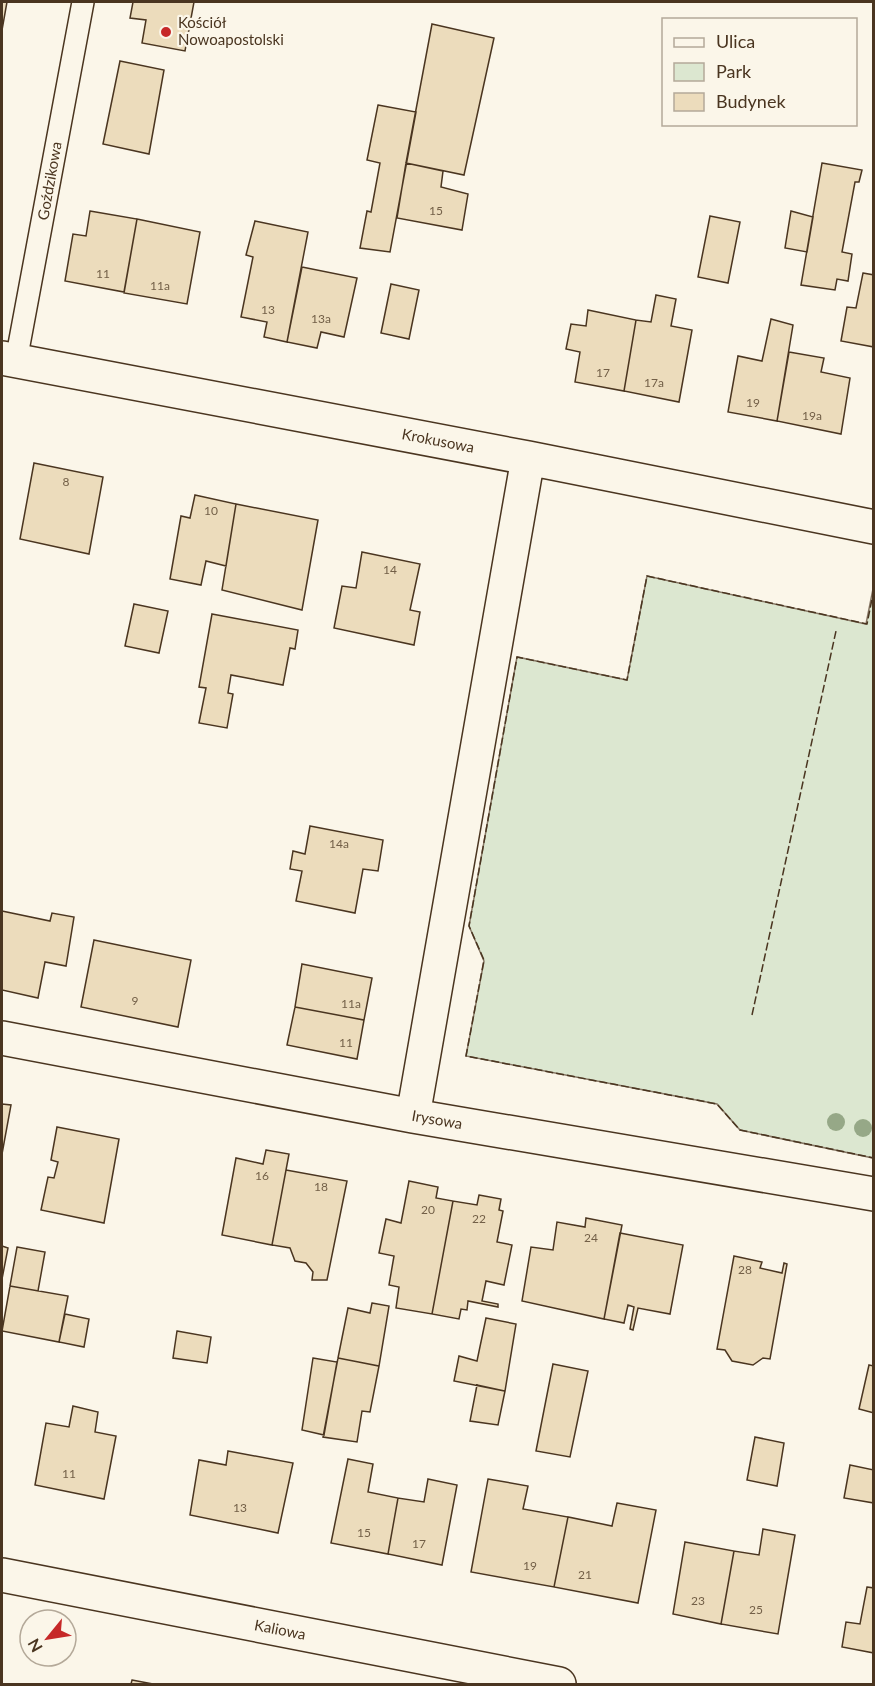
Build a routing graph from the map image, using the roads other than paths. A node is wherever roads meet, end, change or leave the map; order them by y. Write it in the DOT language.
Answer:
graph roads {
  1 [pos="82,2"];
  2 [pos="9,360"];
  3 [pos="528,458"];
  4 [pos="873,527"];
  5 [pos="2,1038"];
  6 [pos="413,1116"];
  7 [pos="873,1194"];
  8 [pos="2,1575"];
  9 [pos="559,1684"];
  1 -- 2 [label="lane, Goździkowa"];
  2 -- 3 [label="street, Krokusowa"];
  3 -- 4 [label="street, Krokusowa"];
  3 -- 6 [label="street"];
  5 -- 6 [label="street, Irysowa"];
  6 -- 7 [label="street, Irysowa"];
  8 -- 9 [label="street, Kaliowa"];
}
